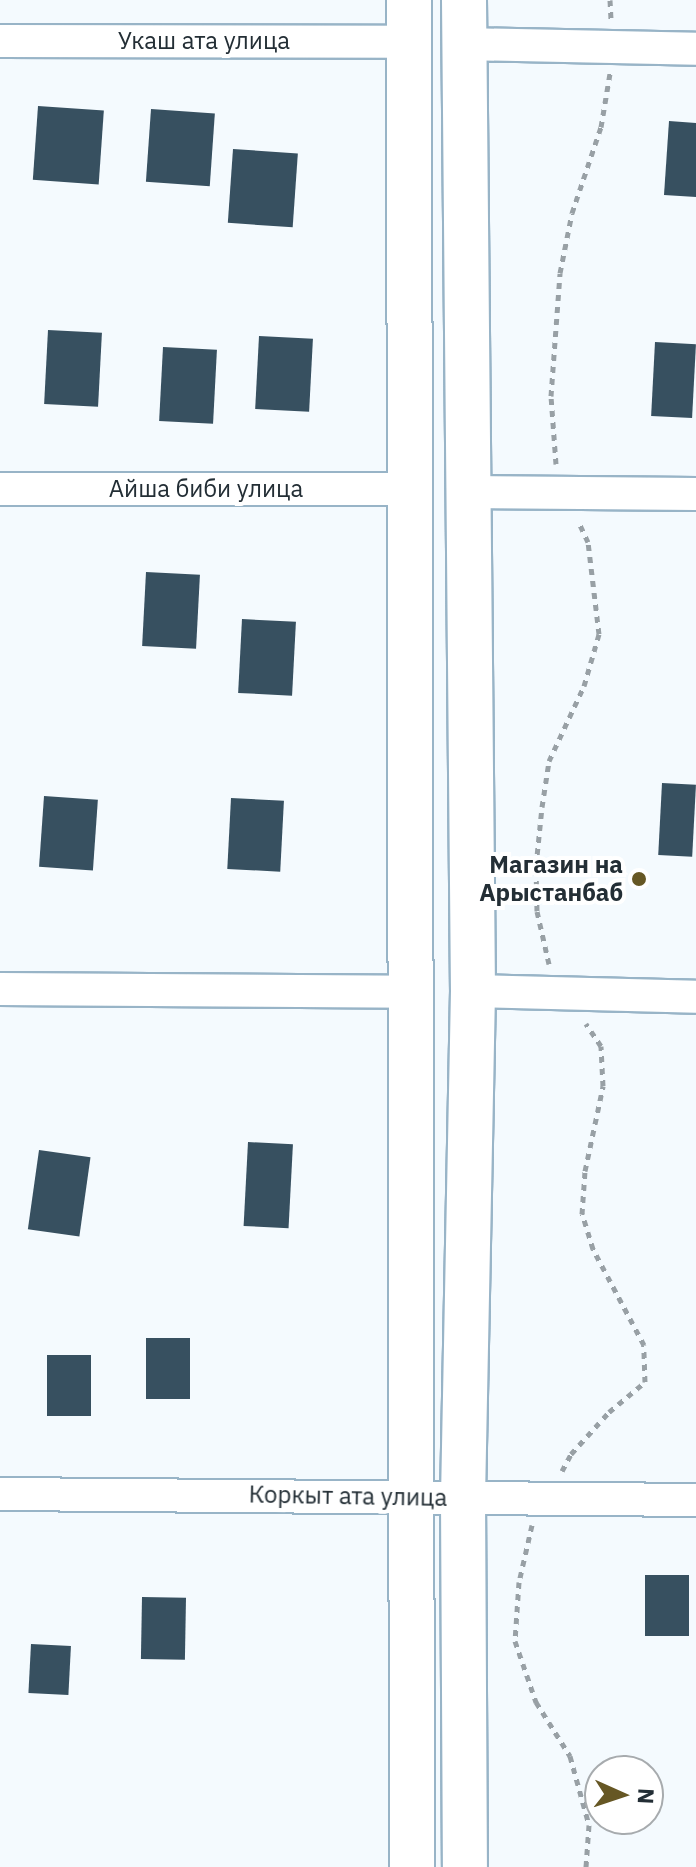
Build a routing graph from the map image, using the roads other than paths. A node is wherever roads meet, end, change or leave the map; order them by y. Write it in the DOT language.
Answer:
graph roads {
  1 [pos="464,0"];
  2 [pos="409,21"];
  3 [pos="0,41"];
  4 [pos="464,44"];
  5 [pos="696,49"];
  6 [pos="0,489"];
  7 [pos="413,489"];
  8 [pos="466,492"];
  9 [pos="696,494"];
  10 [pos="0,989"];
  11 [pos="473,991"];
  12 [pos="411,992"];
  13 [pos="696,997"];
  14 [pos="0,1494"];
  15 [pos="411,1495"];
  16 [pos="463,1498"];
  17 [pos="696,1500"];
  18 [pos="412,1867"];
  19 [pos="465,1867"];
  1 -- 4 [label="street"];
  2 -- 3 [label="street, Укаш ата улица"];
  2 -- 7 [label="street"];
  4 -- 5 [label="street"];
  4 -- 8 [label="street"];
  6 -- 7 [label="street, Айша биби улица"];
  7 -- 12 [label="street"];
  8 -- 9 [label="street"];
  8 -- 11 [label="street"];
  10 -- 12 [label="street"];
  11 -- 13 [label="street"];
  11 -- 16 [label="street"];
  12 -- 15 [label="street"];
  14 -- 15 [label="street, Коркыт ата улица"];
  15 -- 16 [label="street, Коркыт ата улица"];
  15 -- 18 [label="street"];
  16 -- 17 [label="street, Коркыт ата улица"];
  16 -- 19 [label="street"];
}
